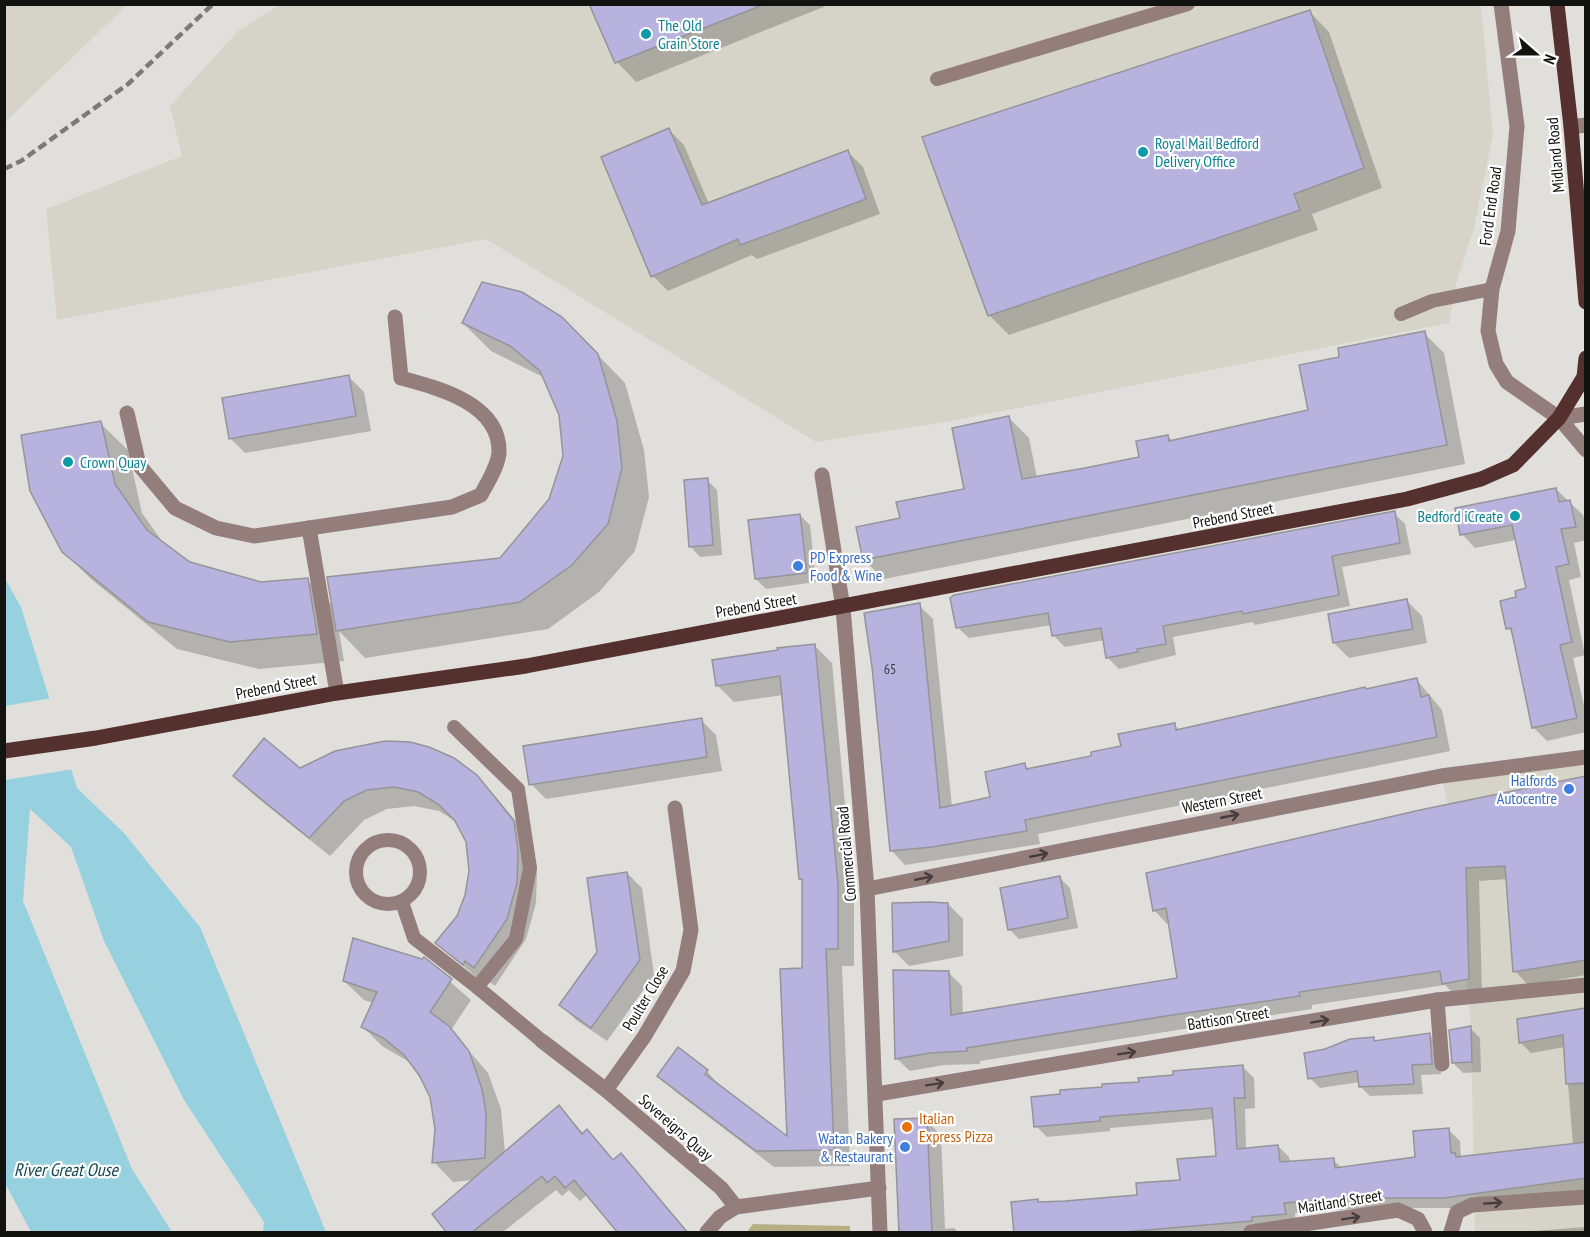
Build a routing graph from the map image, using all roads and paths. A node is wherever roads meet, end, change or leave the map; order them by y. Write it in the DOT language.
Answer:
graph roads {
  1 [pos="1188,4"];
  2 [pos="1501,4"];
  3 [pos="1557,4"];
  4 [pos="937,79"];
  5 [pos="1578,126"];
  6 [pos="1492,289"];
  7 [pos="1586,302"];
  8 [pos="1401,314"];
  9 [pos="395,317"];
  10 [pos="1586,358"];
  11 [pos="127,413"];
  12 [pos="1586,414"];
  13 [pos="1558,418"];
  14 [pos="1586,450"];
  15 [pos="822,475"];
  16 [pos="309,528"];
  17 [pos="843,608"];
  18 [pos="337,693"];
  19 [pos="454,727"];
  20 [pos="4,751"];
  21 [pos="1586,757"];
  22 [pos="675,808"];
  23 [pos="867,889"];
  24 [pos="402,902"];
  25 [pos="1586,985"];
  26 [pos="477,987"];
  27 [pos="1437,1000"];
  28 [pos="542,1041"];
  29 [pos="1442,1064"];
  30 [pos="606,1090"];
  31 [pos="877,1094"];
  32 [pos="879,1188"];
  33 [pos="1586,1197"];
  34 [pos="736,1207"];
  35 [pos="707,1233"];
  36 [pos="880,1233"];
  37 [pos="1251,1233"];
  38 [pos="1425,1233"];
  39 [pos="1451,1233"];
  1 -- 4 [label="lane"];
  2 -- 6 [label="street, Ford End Road"];
  3 -- 5 [label="main road, Midland Road"];
  5 -- 7 [label="main road, Midland Road"];
  6 -- 8 [label="lane"];
  6 -- 13 [label="street, Ford End Road"];
  9 -- 16 [label="street"];
  10 -- 13 [label="main road"];
  11 -- 16 [label="street"];
  12 -- 13 [label="street"];
  13 -- 14 [label="street"];
  13 -- 17 [label="main road, Prebend Street"];
  15 -- 17 [label="street, Commercial Road"];
  16 -- 18 [label="street"];
  17 -- 18 [label="main road, Prebend Street"];
  17 -- 23 [label="street, Commercial Road"];
  18 -- 20 [label="main road, Prebend Street"];
  19 -- 26 [label="lane"];
  23 -- 21 [label="street, Western Street, one-way"];
  22 -- 30 [label="street, Poulter Close"];
  23 -- 31 [label="street, Commercial Road"];
  24 -- 24 [label="lane"];
  24 -- 26 [label="lane, Sovereigns Quay"];
  25 -- 27 [label="street, Battison Street"];
  26 -- 28 [label="lane, Sovereigns Quay"];
  27 -- 29 [label="street"];
  31 -- 27 [label="street, Battison Street, one-way"];
  28 -- 30 [label="street, Sovereigns Quay"];
  30 -- 34 [label="street, Sovereigns Quay"];
  31 -- 32 [label="street, Commercial Road"];
  32 -- 34 [label="street"];
  32 -- 36 [label="street, Commercial Road"];
  39 -- 33 [label="street, one-way"];
  34 -- 35 [label="street"];
  37 -- 38 [label="street, Maitland Street, one-way"];
}
